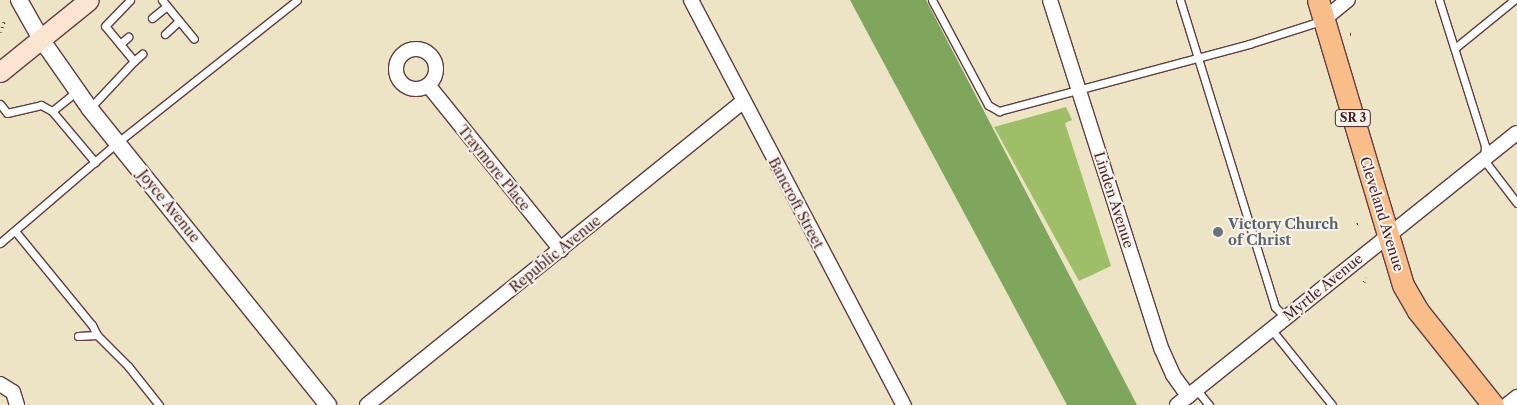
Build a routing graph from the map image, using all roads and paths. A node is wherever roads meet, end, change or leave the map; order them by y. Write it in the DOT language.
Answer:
graph roads {
  1 [pos="19,0"];
  2 [pos="88,0"];
  3 [pos="130,0"];
  4 [pos="297,0"];
  5 [pos="691,0"];
  6 [pos="932,0"];
  7 [pos="1050,0"];
  8 [pos="1180,0"];
  9 [pos="1348,0"];
  10 [pos="1439,0"];
  11 [pos="1514,0"];
  12 [pos="164,3"];
  13 [pos="1320,10"];
  14 [pos="152,18"];
  15 [pos="4,22"];
  16 [pos="179,22"];
  17 [pos="0,32"];
  18 [pos="165,34"];
  19 [pos="1350,34"];
  20 [pos="1355,34"];
  21 [pos="128,37"];
  22 [pos="41,39"];
  23 [pos="194,39"];
  24 [pos="120,44"];
  25 [pos="1455,48"];
  26 [pos="142,54"];
  27 [pos="1197,58"];
  28 [pos="134,61"];
  29 [pos="0,72"];
  30 [pos="428,85"];
  31 [pos="77,90"];
  32 [pos="1079,90"];
  33 [pos="742,102"];
  34 [pos="0,104"];
  35 [pos="90,109"];
  36 [pos="52,111"];
  37 [pos="1517,133"];
  38 [pos="118,142"];
  39 [pos="1484,160"];
  40 [pos="95,162"];
  41 [pos="1517,202"];
  42 [pos="15,231"];
  43 [pos="1387,236"];
  44 [pos="0,243"];
  45 [pos="561,250"];
  46 [pos="1366,277"];
  47 [pos="1364,282"];
  48 [pos="1286,318"];
  49 [pos="1271,329"];
  50 [pos="97,335"];
  51 [pos="78,336"];
  52 [pos="0,384"];
  53 [pos="1192,392"];
  54 [pos="1517,397"];
  55 [pos="17,405"];
  56 [pos="159,405"];
  57 [pos="328,405"];
  58 [pos="367,405"];
  59 [pos="904,405"];
  60 [pos="1177,405"];
  61 [pos="1209,405"];
  62 [pos="1332,405"];
  63 [pos="1493,405"];
  64 [pos="1507,405"];
  1 -- 22 [label="street, Joyce Avenue"];
  2 -- 22 [label="main road"];
  3 -- 24 [label="lane"];
  4 -- 38 [label="lane"];
  5 -- 33 [label="street, Bancroft Street"];
  6 -- 32 [label="lane"];
  7 -- 32 [label="street, Linden Avenue"];
  8 -- 27 [label="lane"];
  9 -- 13 [label="street"];
  10 -- 25 [label="lane"];
  11 -- 25 [label="lane"];
  12 -- 14 [label="lane"];
  12 -- 16 [label="lane"];
  13 -- 27 [label="lane"];
  13 -- 43 [label="main road, Cleveland Avenue / SR 3"];
  15 -- 17 [label="path"];
  16 -- 18 [label="lane"];
  16 -- 23 [label="lane"];
  19 -- 20 [label="path"];
  21 -- 24 [label="lane"];
  22 -- 29 [label="main road"];
  22 -- 31 [label="street, Joyce Avenue"];
  24 -- 28 [label="lane"];
  25 -- 39 [label="lane"];
  26 -- 28 [label="lane"];
  27 -- 32 [label="lane"];
  27 -- 48 [label="lane"];
  28 -- 35 [label="lane"];
  30 -- 45 [label="street, Traymore Place"];
  31 -- 35 [label="street, Joyce Avenue"];
  31 -- 36 [label="lane"];
  32 -- 53 [label="street, Linden Avenue"];
  33 -- 45 [label="street, Republic Avenue"];
  33 -- 59 [label="street, Bancroft Street"];
  34 -- 36 [label="lane"];
  35 -- 38 [label="street, Joyce Avenue"];
  36 -- 40 [label="lane"];
  37 -- 39 [label="street, Myrtle Avenue"];
  38 -- 40 [label="lane"];
  38 -- 57 [label="street, Joyce Avenue"];
  39 -- 41 [label="lane"];
  39 -- 43 [label="street, Myrtle Avenue"];
  40 -- 42 [label="lane"];
  42 -- 44 [label="lane"];
  42 -- 50 [label="lane"];
  43 -- 48 [label="street, Myrtle Avenue"];
  43 -- 63 [label="main road, Cleveland Avenue / SR 3"];
  45 -- 58 [label="street, Republic Avenue"];
  46 -- 47 [label="path"];
  48 -- 49 [label="street, Myrtle Avenue"];
  49 -- 53 [label="street, Myrtle Avenue"];
  49 -- 62 [label="lane"];
  50 -- 51 [label="lane"];
  50 -- 56 [label="lane"];
  52 -- 55 [label="street"];
  53 -- 60 [label="street, Myrtle Avenue"];
  53 -- 61 [label="lane"];
  54 -- 64 [label="street"];
}
